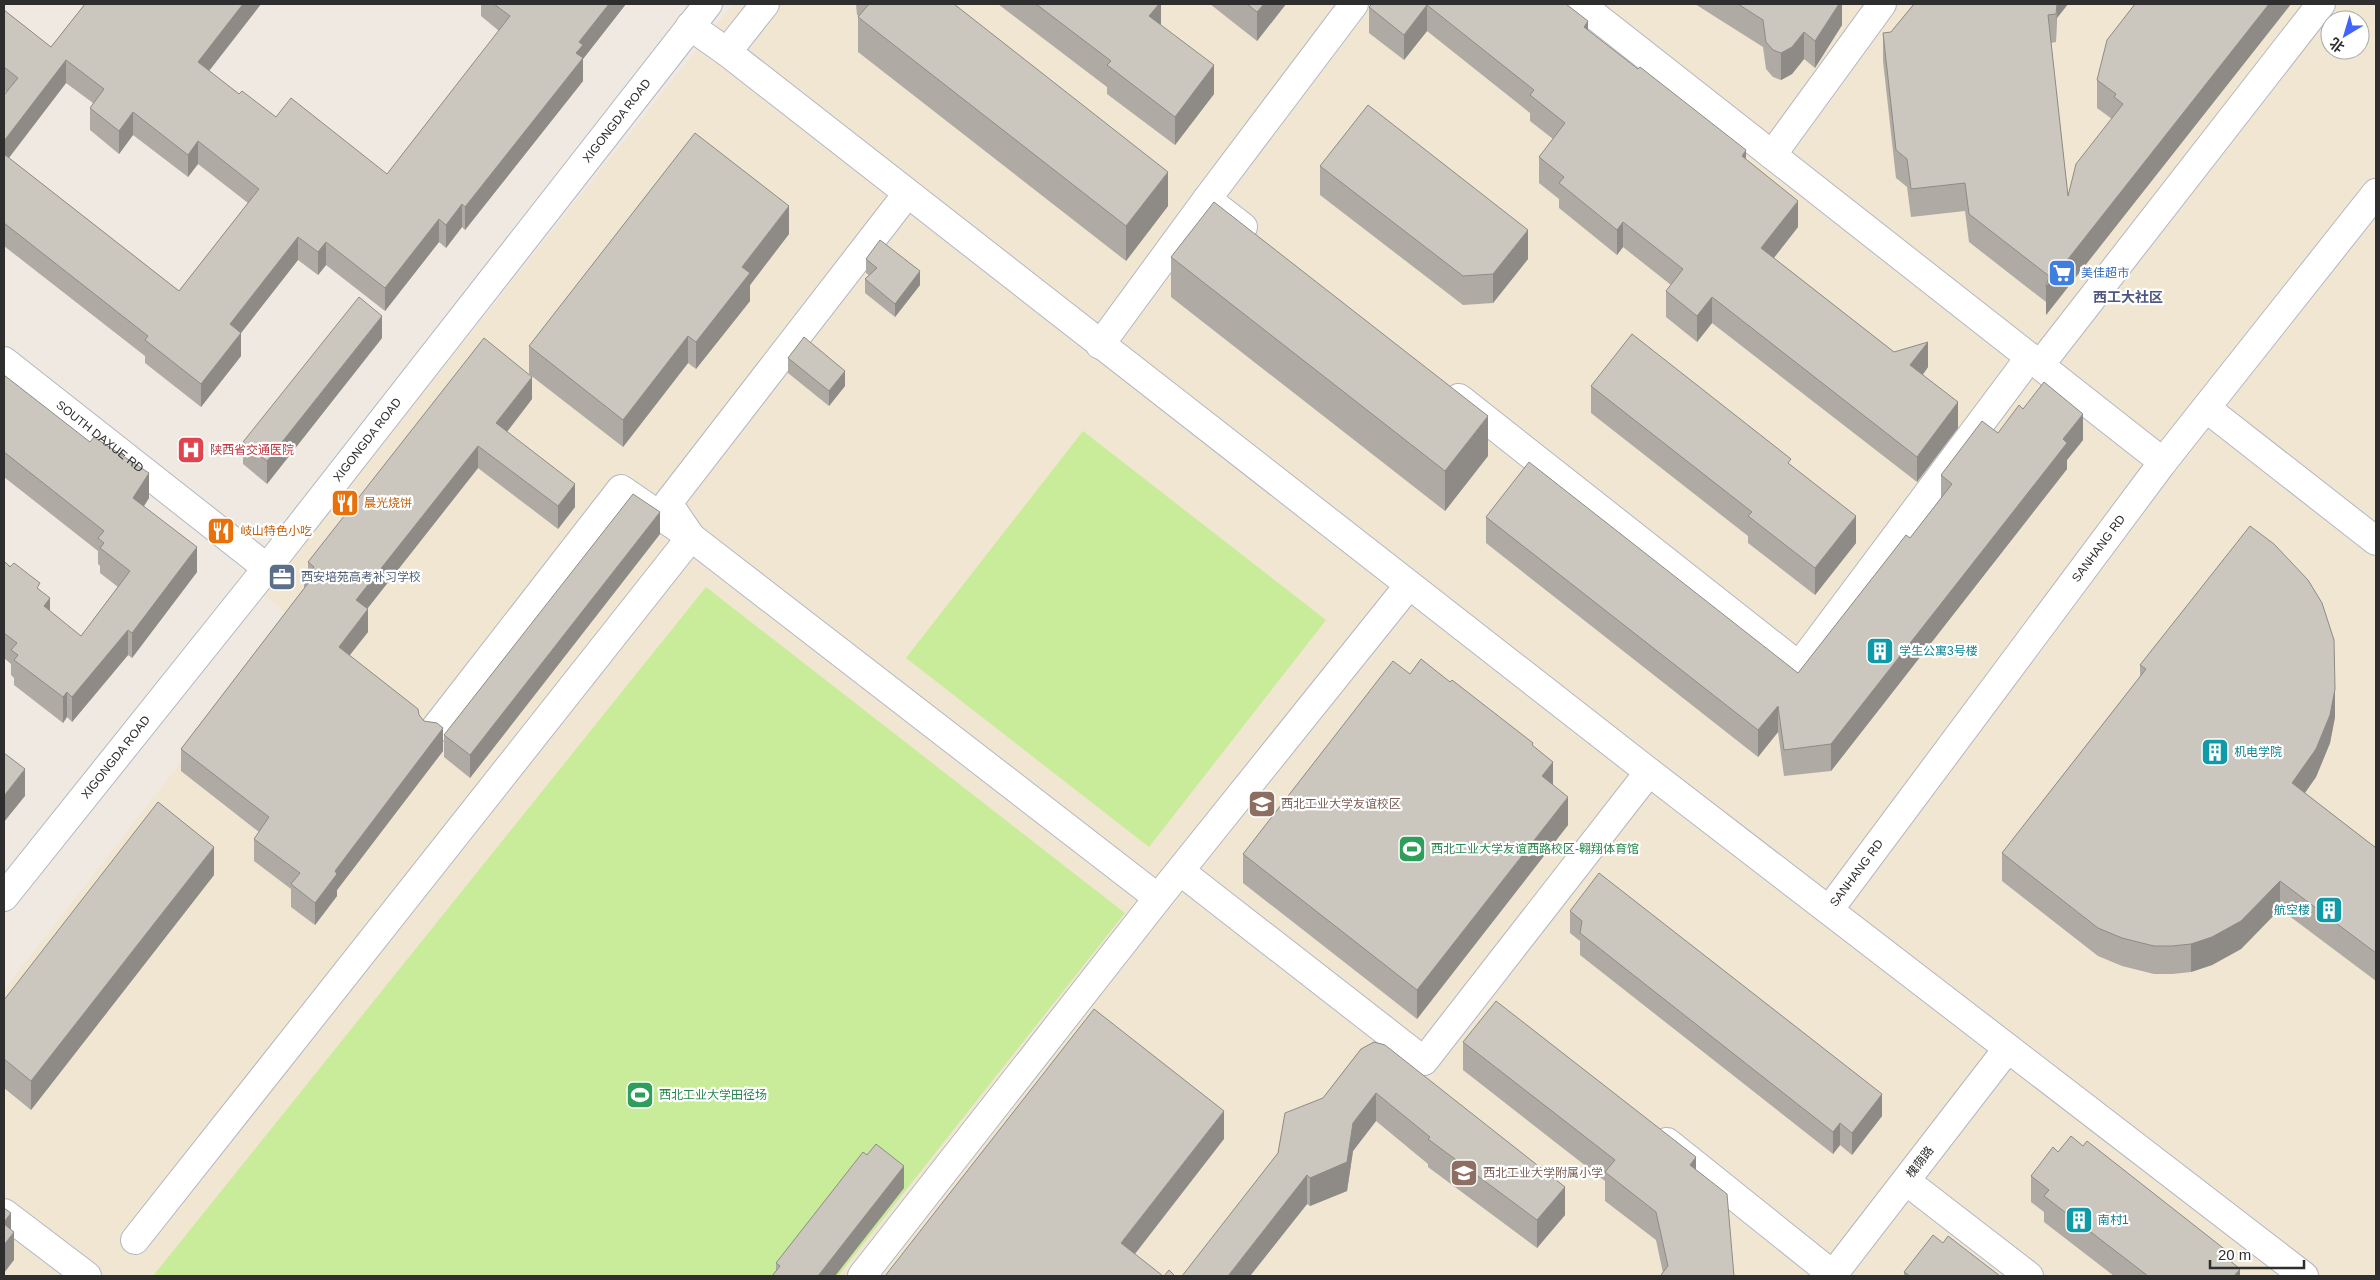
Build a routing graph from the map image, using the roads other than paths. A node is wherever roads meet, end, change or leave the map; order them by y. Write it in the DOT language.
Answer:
graph roads {
  1 [pos="708,4"];
  2 [pos="765,4"];
  3 [pos="1354,4"];
  4 [pos="1580,4"];
  5 [pos="1882,4"];
  6 [pos="2321,4"];
  7 [pos="690,26"];
  8 [pos="727,52"];
  9 [pos="1772,155"];
  10 [pos="2376,193"];
  11 [pos="907,194"];
  12 [pos="1207,199"];
  13 [pos="1261,242"];
  14 [pos="1100,345"];
  15 [pos="4,361"];
  16 [pos="2035,361"];
  17 [pos="1440,383"];
  18 [pos="2206,408"];
  19 [pos="2163,462"];
  20 [pos="691,537"];
  21 [pos="2376,541"];
  22 [pos="267,568"];
  23 [pos="1409,585"];
  24 [pos="433,731"];
  25 [pos="1649,772"];
  26 [pos="1180,871"];
  27 [pos="4,897"];
  28 [pos="1158,898"];
  29 [pos="1829,910"];
  30 [pos="1479,991"];
  31 [pos="1502,1009"];
  32 [pos="2008,1048"];
  33 [pos="1648,1127"];
  34 [pos="1906,1180"];
  35 [pos="4,1213"];
  36 [pos="135,1240"];
  37 [pos="87,1276"];
  38 [pos="862,1276"];
  39 [pos="1833,1276"];
  40 [pos="2029,1276"];
  41 [pos="2304,1276"];
  1 -- 7 [label="street, XIGONGDA ROAD"];
  2 -- 8 [label="street"];
  3 -- 12 [label="street"];
  4 -- 9 [label="street"];
  5 -- 9 [label="street"];
  6 -- 16 [label="street"];
  7 -- 8 [label="street"];
  7 -- 22 [label="street, XIGONGDA ROAD"];
  8 -- 11 [label="street"];
  9 -- 16 [label="street"];
  10 -- 18 [label="street, SANHANG RD"];
  11 -- 14 [label="street"];
  11 -- 20 [label="street"];
  12 -- 13 [label="street"];
  12 -- 14 [label="street"];
  14 -- 23 [label="street"];
  15 -- 22 [label="street, SOUTH DAXUE RD"];
  16 -- 17 [label="street"];
  16 -- 19 [label="street"];
  18 -- 19 [label="street, SANHANG RD"];
  18 -- 21 [label="street"];
  19 -- 29 [label="street, SANHANG RD"];
  20 -- 24 [label="street"];
  20 -- 28 [label="street"];
  20 -- 36 [label="street"];
  22 -- 27 [label="street, XIGONGDA ROAD"];
  23 -- 25 [label="street"];
  23 -- 26 [label="street"];
  25 -- 29 [label="street"];
  25 -- 30 [label="street"];
  26 -- 28 [label="street"];
  26 -- 30 [label="street"];
  28 -- 38 [label="street"];
  29 -- 32 [label="street"];
  30 -- 31 [label="street"];
  32 -- 34 [label="street, 槐荫路"];
  32 -- 41 [label="street"];
  33 -- 39 [label="street"];
  34 -- 39 [label="street, 槐荫路"];
  34 -- 40 [label="street"];
  35 -- 37 [label="street"];
}
